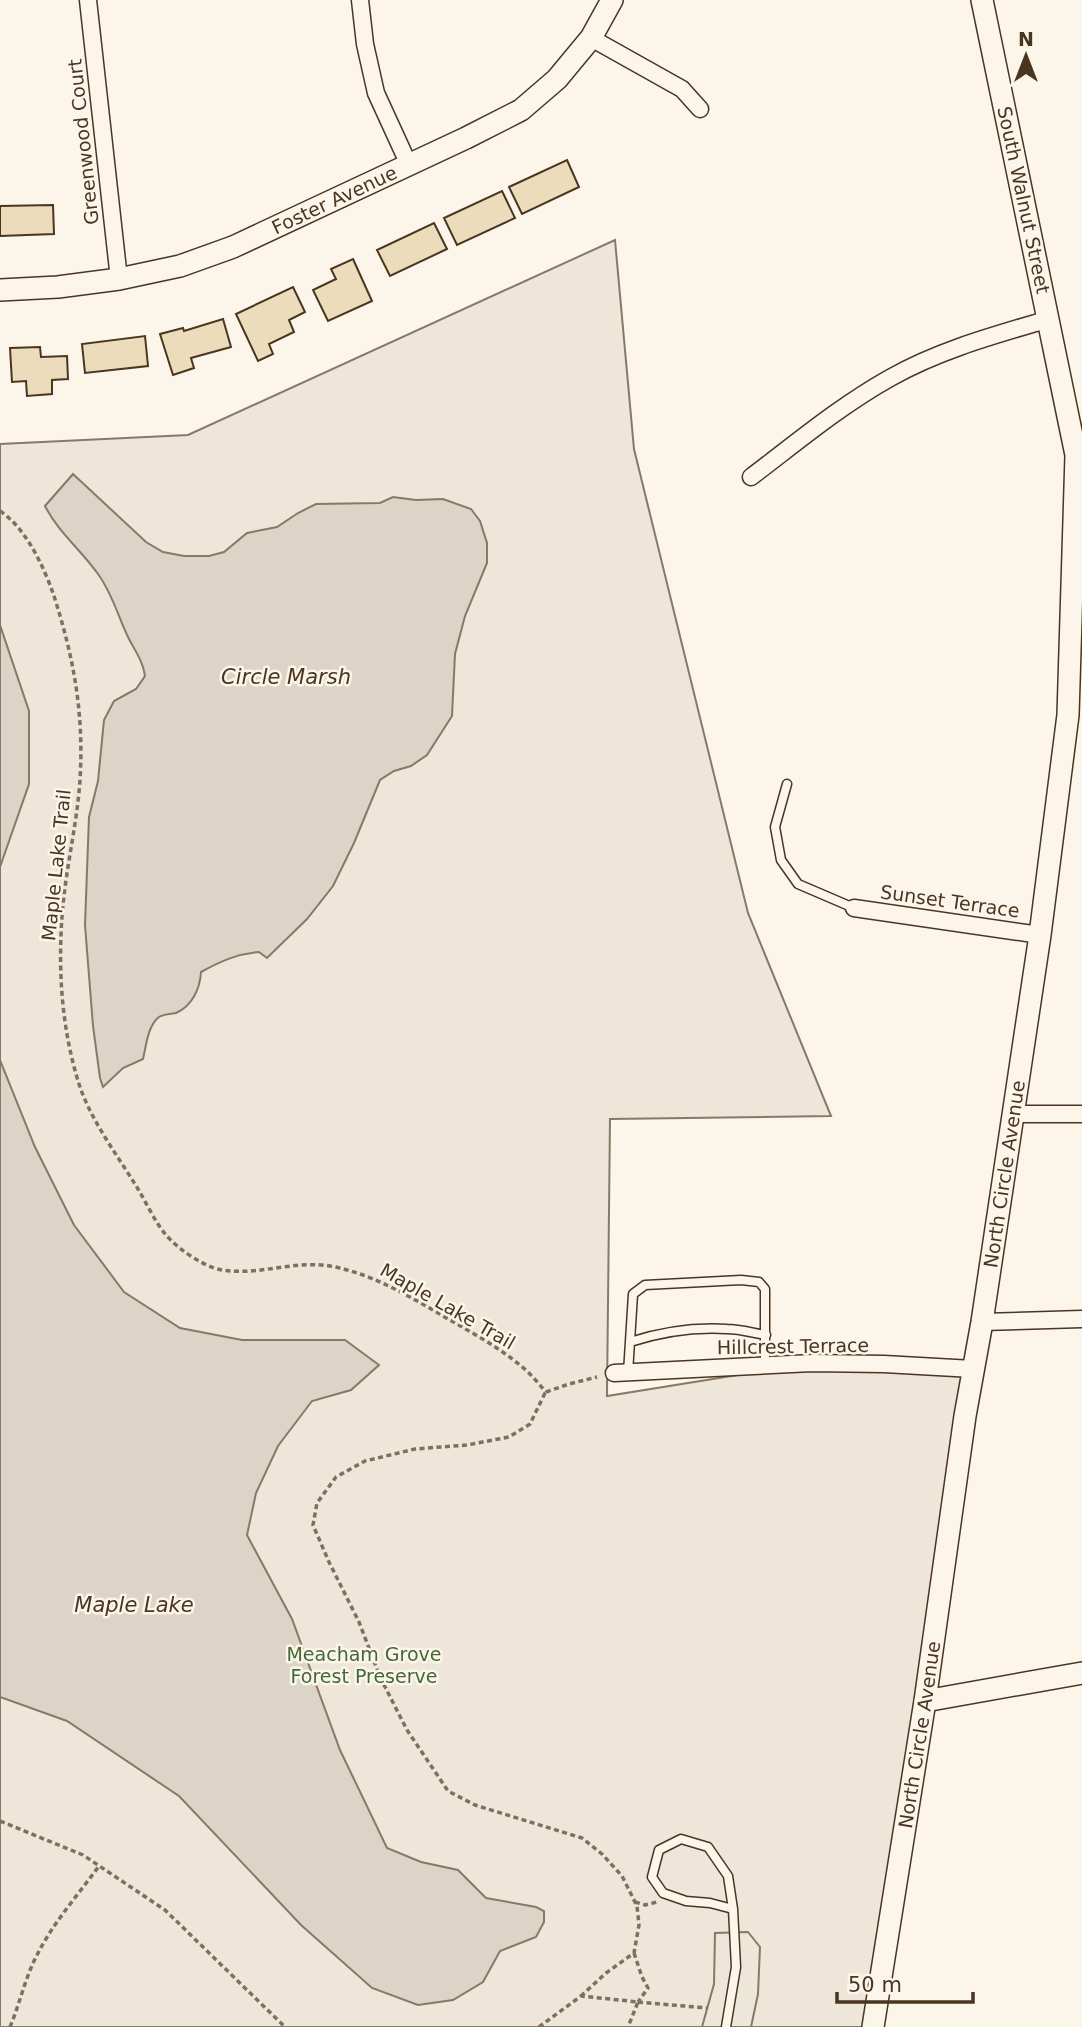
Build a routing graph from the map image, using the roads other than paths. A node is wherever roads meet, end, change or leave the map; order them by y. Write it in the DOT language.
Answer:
graph roads {
  1 [pos="88,0"];
  2 [pos="360,0"];
  3 [pos="612,0"];
  4 [pos="982,0"];
  5 [pos="591,38"];
  6 [pos="701,109"];
  7 [pos="409,165"];
  8 [pos="119,279"];
  9 [pos="0,289"];
  10 [pos="1049,318"];
  11 [pos="751,477"];
  12 [pos="787,783"];
  13 [pos="854,908"];
  14 [pos="1041,935"];
  15 [pos="1013,1114"];
  16 [pos="1082,1114"];
  17 [pos="1082,1319"];
  18 [pos="982,1322"];
  19 [pos="765,1335"];
  20 [pos="630,1342"];
  21 [pos="765,1366"];
  22 [pos="973,1369"];
  23 [pos="621,1373"];
  24 [pos="1082,1673"];
  25 [pos="925,1701"];
  26 [pos="733,1909"];
  27 [pos="726,2027"];
  28 [pos="873,2027"];
  1 -- 8 [label="street, Greenwood Court"];
  2 -- 7 [label="street"];
  3 -- 5 [label="street, Foster Avenue"];
  4 -- 10 [label="street, South Walnut Street"];
  5 -- 6 [label="street"];
  5 -- 7 [label="street, Foster Avenue"];
  7 -- 8 [label="street, Foster Avenue"];
  8 -- 9 [label="street, Foster Avenue"];
  10 -- 11 [label="street"];
  10 -- 14 [label="street, North Circle Avenue"];
  12 -- 13 [label="lane"];
  13 -- 14 [label="street, Sunset Terrace"];
  14 -- 15 [label="street, North Circle Avenue"];
  15 -- 16 [label="street"];
  15 -- 18 [label="street, North Circle Avenue"];
  17 -- 18 [label="street"];
  18 -- 22 [label="street, North Circle Avenue"];
  19 -- 20 [label="lane"];
  19 -- 20 [label="lane"];
  19 -- 21 [label="lane"];
  20 -- 23 [label="lane"];
  21 -- 22 [label="street, Hillcrest Terrace"];
  21 -- 23 [label="street, Hillcrest Terrace"];
  22 -- 25 [label="street, North Circle Avenue"];
  24 -- 25 [label="street"];
  25 -- 28 [label="street, North Circle Avenue"];
  26 -- 26 [label="lane"];
  26 -- 27 [label="lane"];
}
